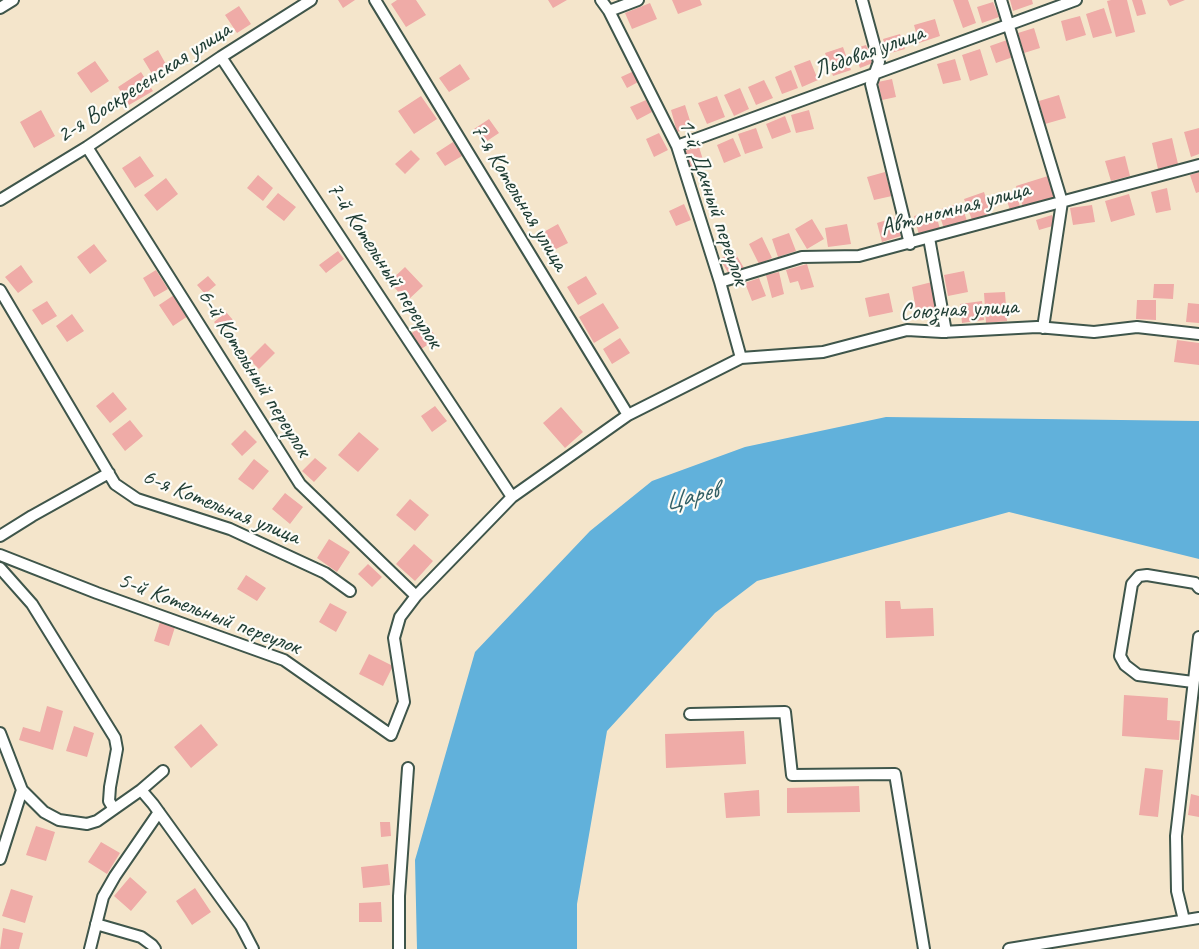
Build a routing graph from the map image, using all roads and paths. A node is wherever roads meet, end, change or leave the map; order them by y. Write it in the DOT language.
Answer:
graph roads {
  1 [pos="13,0"];
  2 [pos="311,0"];
  3 [pos="375,0"];
  4 [pos="602,0"];
  5 [pos="638,0"];
  6 [pos="862,0"];
  7 [pos="1001,0"];
  8 [pos="1076,0"];
  9 [pos="0,8"];
  10 [pos="609,11"];
  11 [pos="1009,24"];
  12 [pos="221,57"];
  13 [pos="876,72"];
  14 [pos="676,146"];
  15 [pos="87,147"];
  16 [pos="1199,165"];
  17 [pos="0,200"];
  18 [pos="1062,202"];
  19 [pos="929,238"];
  20 [pos="910,244"];
  21 [pos="720,282"];
  22 [pos="0,290"];
  23 [pos="1043,328"];
  24 [pos="946,332"];
  25 [pos="1199,334"];
  26 [pos="741,358"];
  27 [pos="628,415"];
  28 [pos="109,473"];
  29 [pos="512,497"];
  30 [pos="0,536"];
  31 [pos="0,555"];
  32 [pos="0,568"];
  33 [pos="1199,588"];
  34 [pos="350,591"];
  35 [pos="416,596"];
  36 [pos="1199,637"];
  37 [pos="1193,682"];
  38 [pos="690,714"];
  39 [pos="0,733"];
  40 [pos="391,735"];
  41 [pos="408,768"];
  42 [pos="163,771"];
  43 [pos="22,790"];
  44 [pos="141,790"];
  45 [pos="114,809"];
  46 [pos="159,812"];
  47 [pos="0,859"];
  48 [pos="1199,918"];
  49 [pos="1184,920"];
  50 [pos="96,924"];
  51 [pos="90,949"];
  52 [pos="155,949"];
  53 [pos="253,949"];
  54 [pos="399,949"];
  55 [pos="924,949"];
  56 [pos="1009,949"];
  1 -- 9 [label="street"];
  2 -- 12 [label="street, 2-я Воскресенская улица"];
  3 -- 27 [label="street, 7-я Котельная улица"];
  4 -- 10 [label="street, 1-й Дачный переулок"];
  5 -- 10 [label="street"];
  6 -- 13 [label="street"];
  7 -- 11 [label="street"];
  8 -- 11 [label="street, Льдовая улица"];
  10 -- 14 [label="street, 1-й Дачный переулок"];
  11 -- 13 [label="street, Льдовая улица"];
  11 -- 18 [label="street"];
  12 -- 15 [label="street, 2-я Воскресенская улица"];
  12 -- 29 [label="street, 7-й Котельный переулок"];
  13 -- 14 [label="street, Льдовая улица"];
  13 -- 20 [label="street"];
  14 -- 21 [label="street, 1-й Дачный переулок"];
  15 -- 17 [label="street, 2-я Воскресенская улица"];
  15 -- 35 [label="street, 6-й Котельный переулок"];
  16 -- 18 [label="street, Автономная улица"];
  18 -- 19 [label="street, Автономная улица"];
  18 -- 23 [label="street"];
  19 -- 20 [label="street, Автономная улица"];
  19 -- 24 [label="street"];
  20 -- 21 [label="street, Автономная улица"];
  21 -- 26 [label="street, 1-й Дачный переулок"];
  22 -- 28 [label="street, 6-я Котельная улица"];
  23 -- 24 [label="street, Союзная улица"];
  23 -- 25 [label="street, Союзная улица"];
  24 -- 26 [label="street, Союзная улица"];
  26 -- 27 [label="street, Союзная улица"];
  27 -- 29 [label="street, Союзная улица"];
  28 -- 30 [label="street"];
  28 -- 34 [label="street, 6-я Котельная улица"];
  29 -- 35 [label="street, Союзная улица"];
  31 -- 40 [label="street, 5-й Котельный переулок"];
  32 -- 45 [label="street"];
  33 -- 37 [label="street"];
  35 -- 40 [label="street, Союзная улица"];
  36 -- 37 [label="street"];
  37 -- 49 [label="street"];
  38 -- 55 [label="street"];
  39 -- 43 [label="street"];
  41 -- 54 [label="street"];
  42 -- 44 [label="street"];
  43 -- 45 [label="street"];
  43 -- 47 [label="street"];
  44 -- 45 [label="street"];
  44 -- 46 [label="street"];
  46 -- 50 [label="street"];
  46 -- 53 [label="street"];
  48 -- 49 [label="street"];
  49 -- 56 [label="street"];
  50 -- 51 [label="street"];
  50 -- 52 [label="street"];
}
